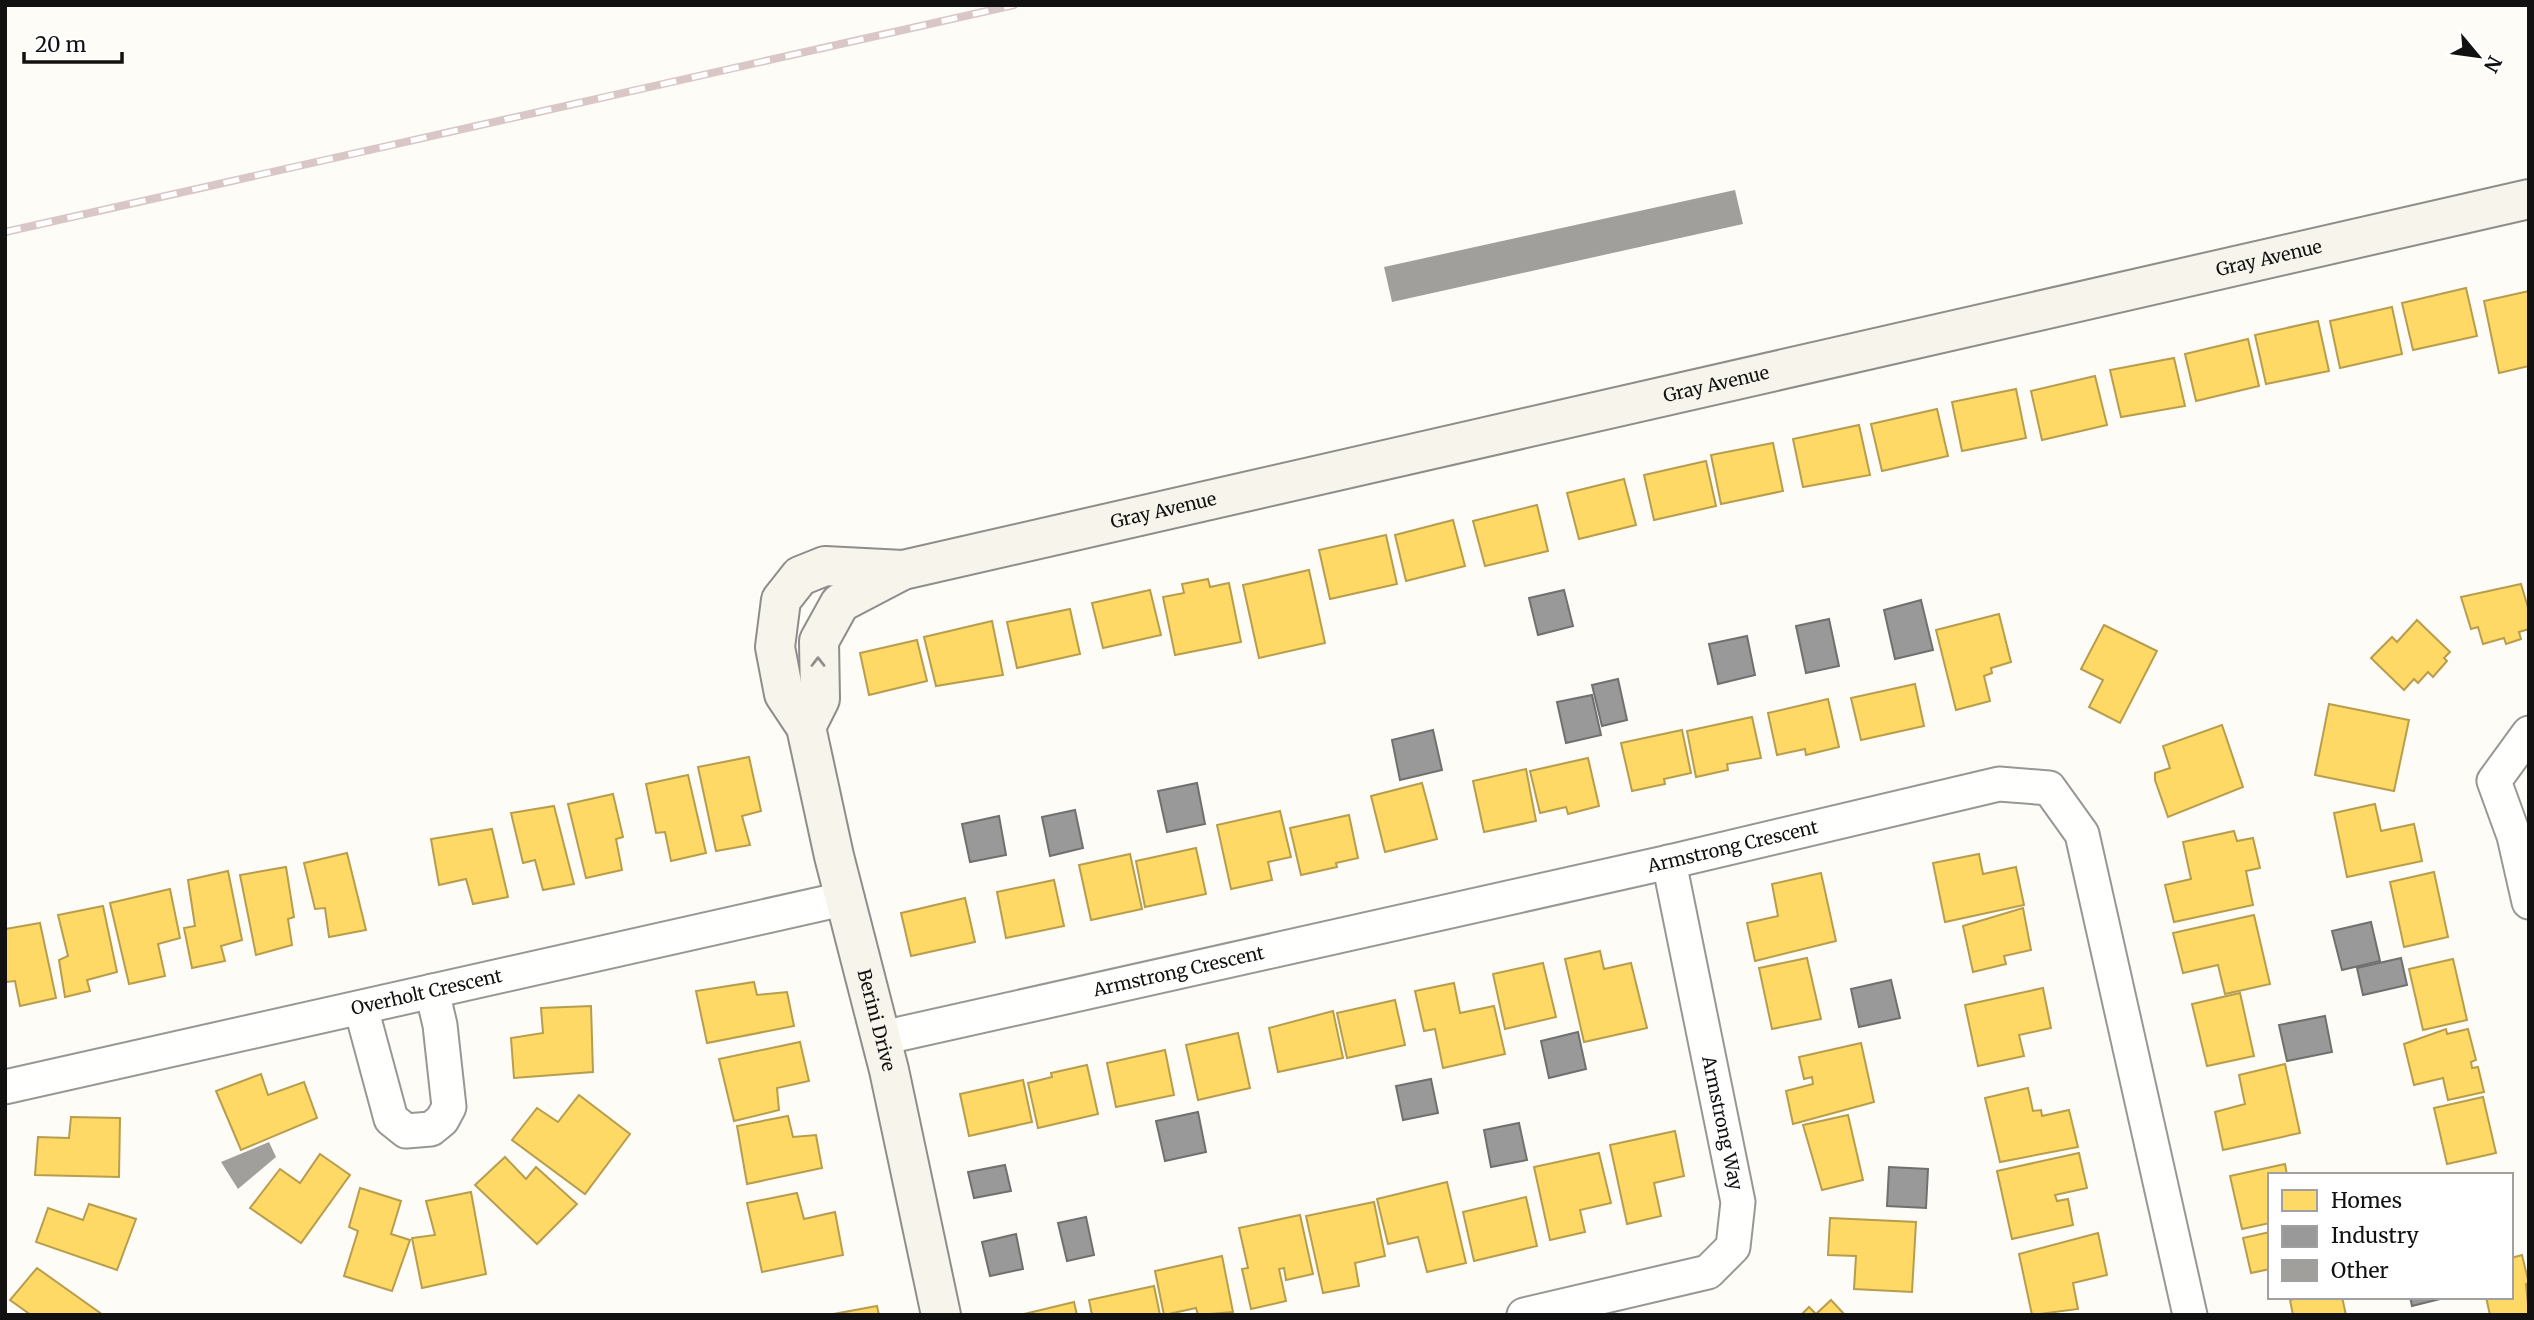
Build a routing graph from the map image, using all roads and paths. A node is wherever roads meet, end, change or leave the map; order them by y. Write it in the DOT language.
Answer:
graph roads {
  1 [pos="2529,200"];
  2 [pos="903,570"];
  3 [pos="806,727"];
  4 [pos="2529,733"];
  5 [pos="1669,862"];
  6 [pos="847,898"];
  7 [pos="2529,902"];
  8 [pos="432,991"];
  9 [pos="361,1008"];
  10 [pos="882,1038"];
  11 [pos="5,1087"];
  12 [pos="941,1315"];
  13 [pos="1524,1315"];
  14 [pos="2190,1315"];
  1 -- 2 [label="street, Gray Avenue"];
  3 -- 2 [label="street, Gray Avenue, one-way"];
  2 -- 3 [label="street, Gray Avenue"];
  3 -- 6 [label="street, Berini Drive"];
  4 -- 7 [label="street"];
  5 -- 10 [label="street, Armstrong Crescent"];
  5 -- 13 [label="street, Armstrong Way"];
  5 -- 14 [label="street, Armstrong Crescent"];
  6 -- 8 [label="street, Overholt Crescent"];
  6 -- 10 [label="street, Berini Drive"];
  8 -- 9 [label="street, Overholt Crescent"];
  8 -- 9 [label="street"];
  9 -- 11 [label="street, Overholt Crescent"];
  10 -- 12 [label="street, Berini Drive"];
}
